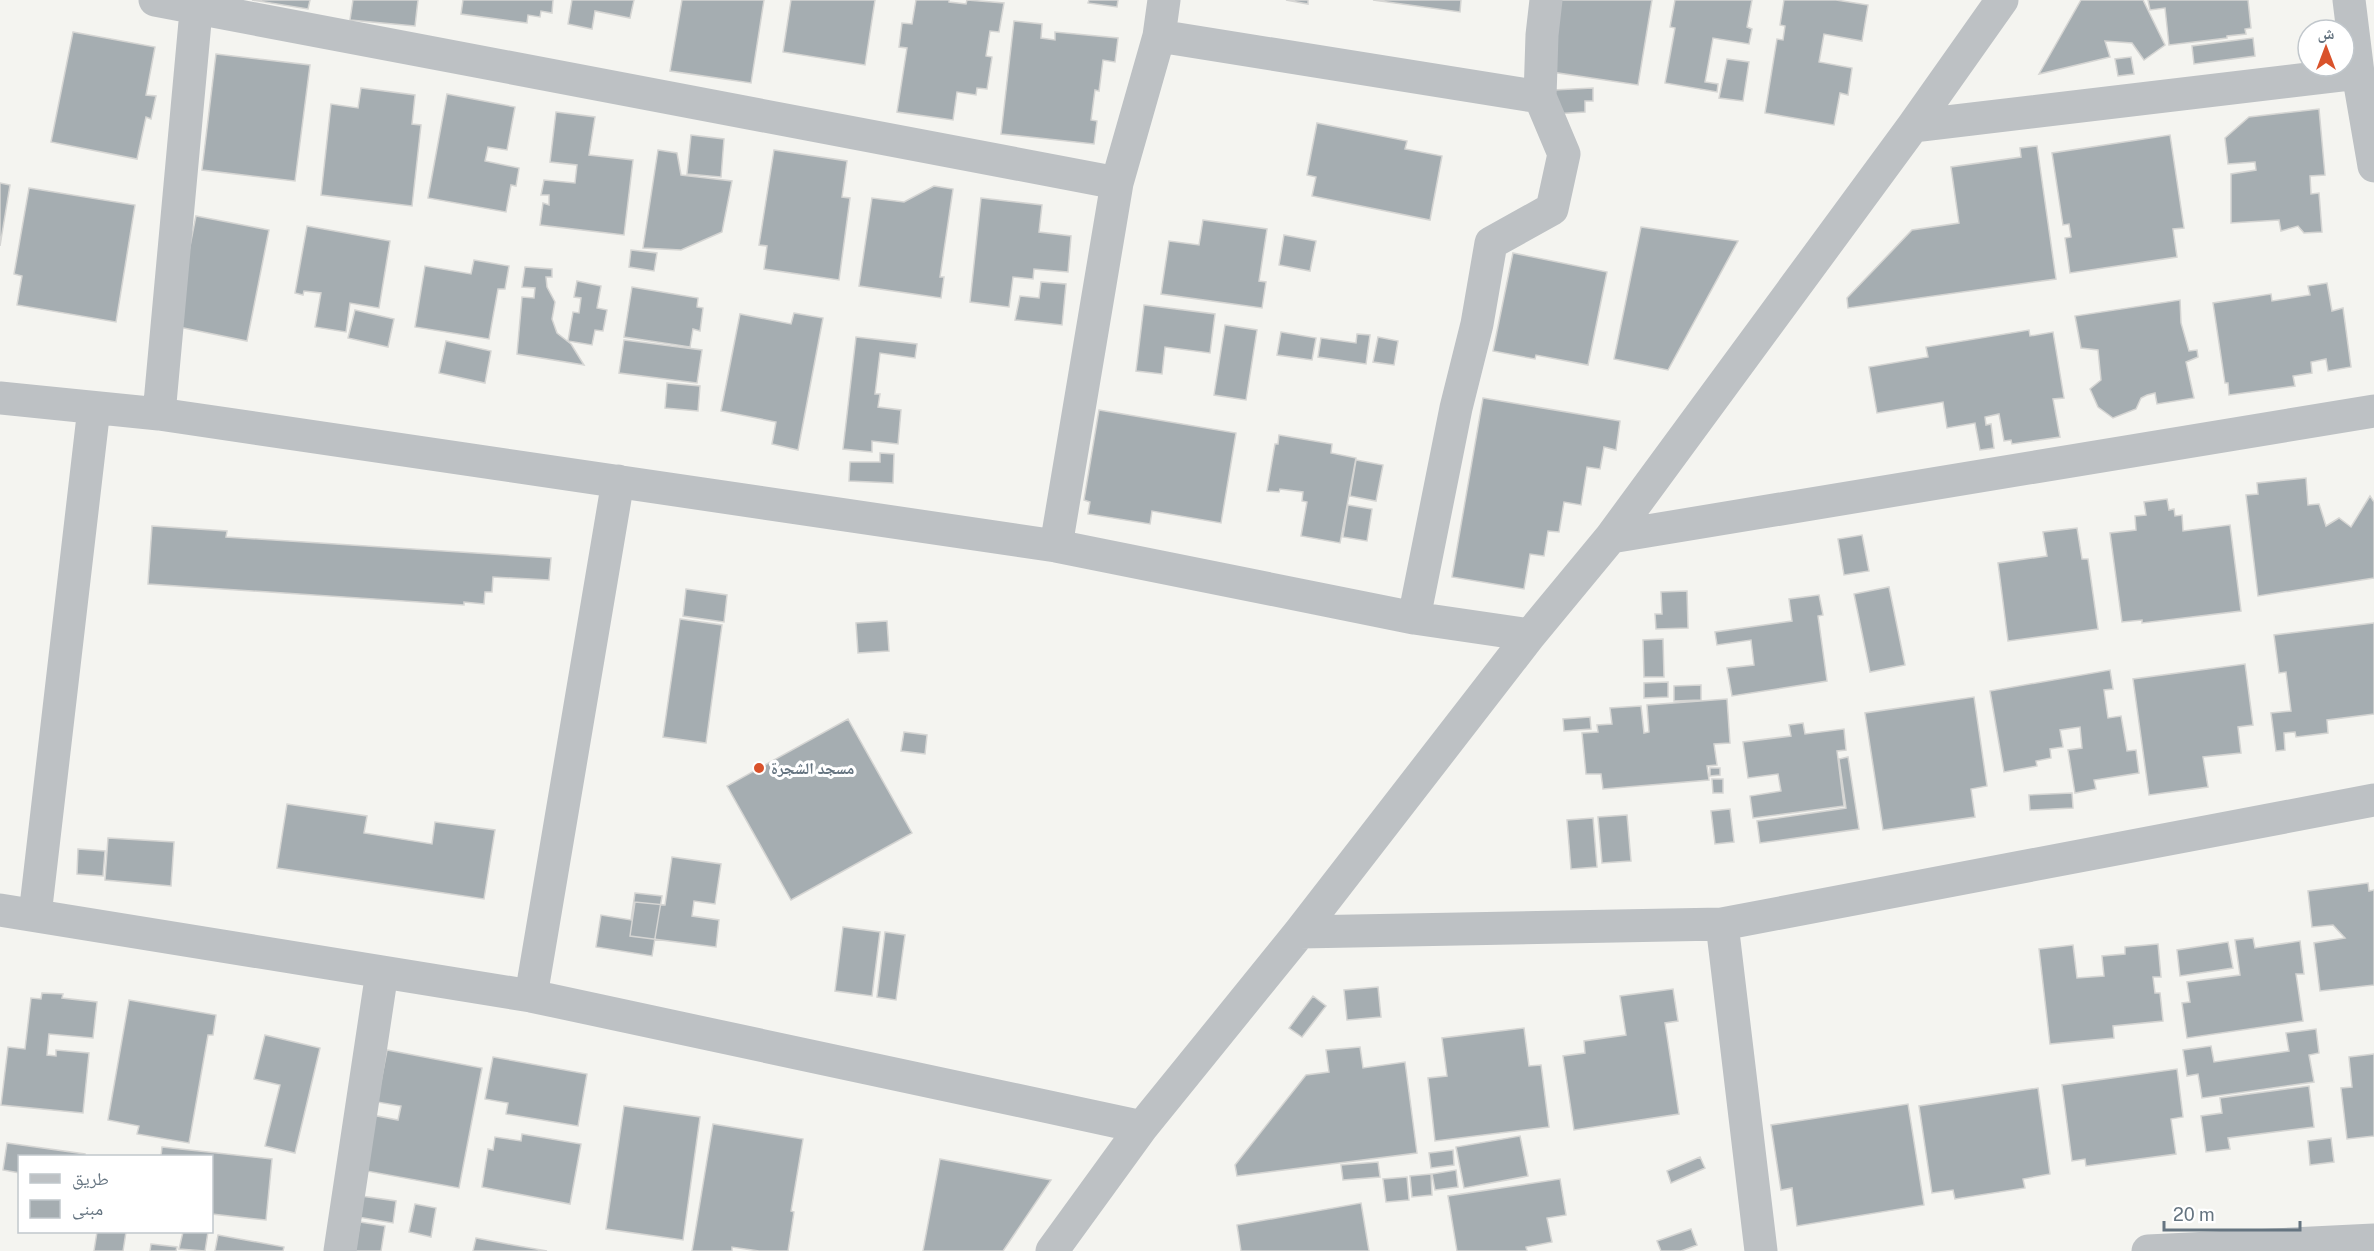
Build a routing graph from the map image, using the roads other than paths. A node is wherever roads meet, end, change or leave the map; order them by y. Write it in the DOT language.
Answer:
graph roads {
  1 [pos="155,0"];
  2 [pos="1164,0"];
  3 [pos="1546,0"];
  4 [pos="2002,0"];
  5 [pos="2349,0"];
  6 [pos="196,4"];
  7 [pos="1159,36"];
  8 [pos="2358,73"];
  9 [pos="1540,97"];
  10 [pos="1913,126"];
  11 [pos="2374,166"];
  12 [pos="1117,183"];
  13 [pos="0,398"];
  14 [pos="94,408"];
  15 [pos="2374,411"];
  16 [pos="159,414"];
  17 [pos="618,481"];
  18 [pos="1611,537"];
  19 [pos="1056,546"];
  20 [pos="1414,618"];
  21 [pos="1530,635"];
  22 [pos="2374,800"];
  23 [pos="0,910"];
  24 [pos="35,915"];
  25 [pos="1722,924"];
  26 [pos="1300,932"];
  27 [pos="382,972"];
  28 [pos="531,996"];
  29 [pos="1142,1127"];
  30 [pos="2374,1240"];
  31 [pos="340,1251"];
  32 [pos="1052,1251"];
  33 [pos="1761,1251"];
  34 [pos="2148,1251"];
  1 -- 6 [label="street"];
  2 -- 7 [label="street"];
  3 -- 9 [label="street"];
  4 -- 10 [label="street"];
  5 -- 8 [label="street"];
  6 -- 12 [label="street"];
  6 -- 16 [label="street"];
  7 -- 9 [label="street"];
  7 -- 12 [label="street"];
  8 -- 10 [label="street"];
  8 -- 11 [label="street"];
  9 -- 20 [label="street"];
  10 -- 18 [label="street"];
  12 -- 19 [label="street"];
  13 -- 14 [label="street"];
  14 -- 16 [label="street"];
  14 -- 24 [label="street"];
  15 -- 18 [label="street"];
  16 -- 17 [label="street"];
  17 -- 19 [label="street"];
  17 -- 28 [label="street"];
  18 -- 21 [label="street"];
  19 -- 20 [label="street"];
  20 -- 21 [label="street"];
  21 -- 26 [label="street"];
  22 -- 25 [label="street"];
  23 -- 24 [label="street"];
  24 -- 27 [label="street"];
  25 -- 26 [label="street"];
  25 -- 33 [label="street"];
  26 -- 29 [label="street"];
  27 -- 28 [label="street"];
  27 -- 31 [label="street"];
  28 -- 29 [label="street"];
  29 -- 32 [label="street"];
  30 -- 34 [label="street"];
}
